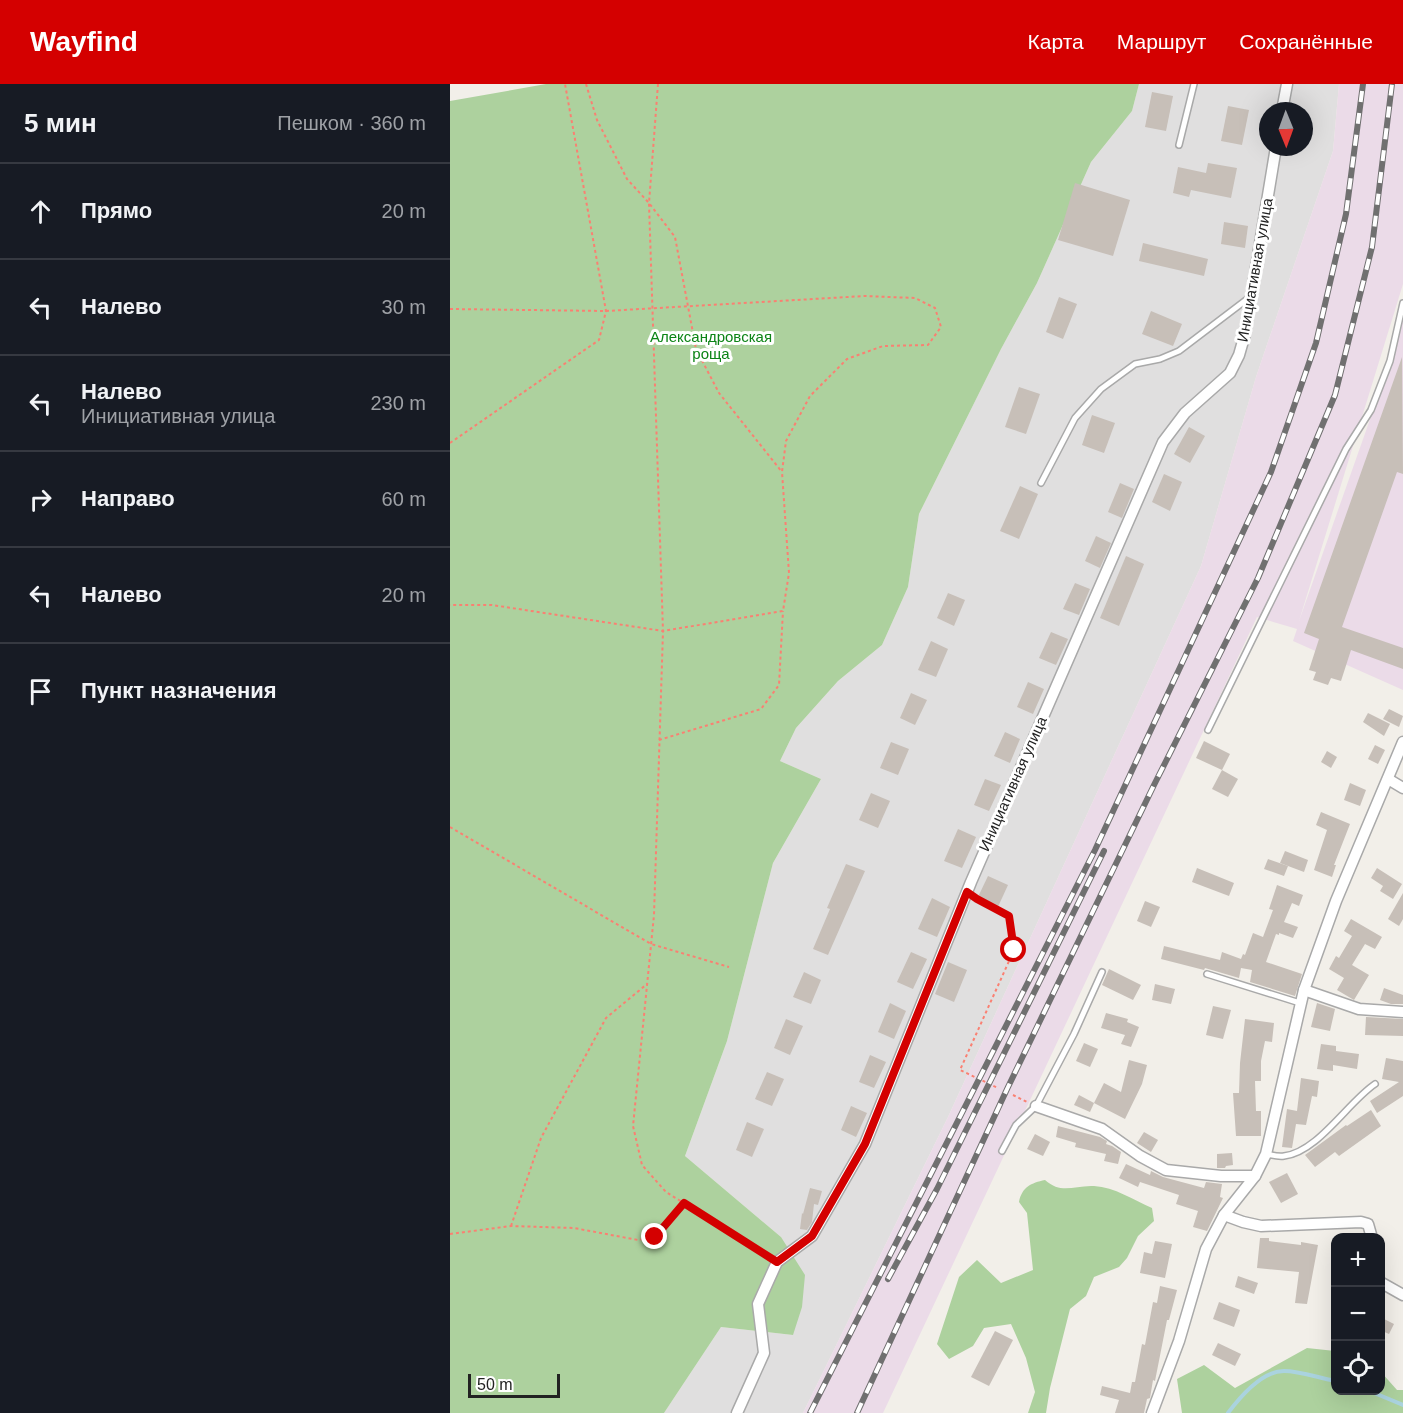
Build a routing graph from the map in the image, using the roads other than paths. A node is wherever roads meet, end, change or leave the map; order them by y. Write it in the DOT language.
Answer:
graph roads {
  1 [pos="1194,84"];
  2 [pos="1287,84"];
  3 [pos="1284,102"];
  4 [pos="1179,145"];
  5 [pos="1274,156"];
  6 [pos="1251,296"];
  7 [pos="1403,303"];
  8 [pos="1041,483"];
  9 [pos="1208,730"];
  10 [pos="1403,742"];
  11 [pos="1388,779"];
  12 [pos="1403,788"];
  13 [pos="1102,972"];
  14 [pos="1207,974"];
  15 [pos="1304,990"];
  16 [pos="1300,1004"];
  17 [pos="1403,1012"];
  18 [pos="1375,1084"];
  19 [pos="1036,1106"];
  20 [pos="1002,1151"];
  21 [pos="1266,1154"];
  22 [pos="1255,1176"];
  23 [pos="1224,1215"];
  24 [pos="1371,1233"];
  25 [pos="1385,1285"];
  26 [pos="1403,1295"];
  27 [pos="737,1413"];
  28 [pos="1152,1413"];
  1 -- 4 [label="lane"];
  2 -- 3 [label="street"];
  5 -- 6 [label="street, Инициативная улица"];
  6 -- 8 [label="lane"];
  6 -- 27 [label="street, Инициативная улица"];
  7 -- 9 [label="lane"];
  10 -- 11 [label="street"];
  11 -- 12 [label="street"];
  11 -- 15 [label="street"];
  13 -- 19 [label="lane"];
  14 -- 16 [label="lane"];
  15 -- 16 [label="street"];
  15 -- 17 [label="street"];
  16 -- 21 [label="street"];
  18 -- 21 [label="lane"];
  19 -- 20 [label="lane"];
  19 -- 22 [label="street"];
  21 -- 22 [label="street"];
  22 -- 23 [label="street"];
  23 -- 24 [label="street"];
  23 -- 28 [label="street"];
  25 -- 26 [label="street"];
}
